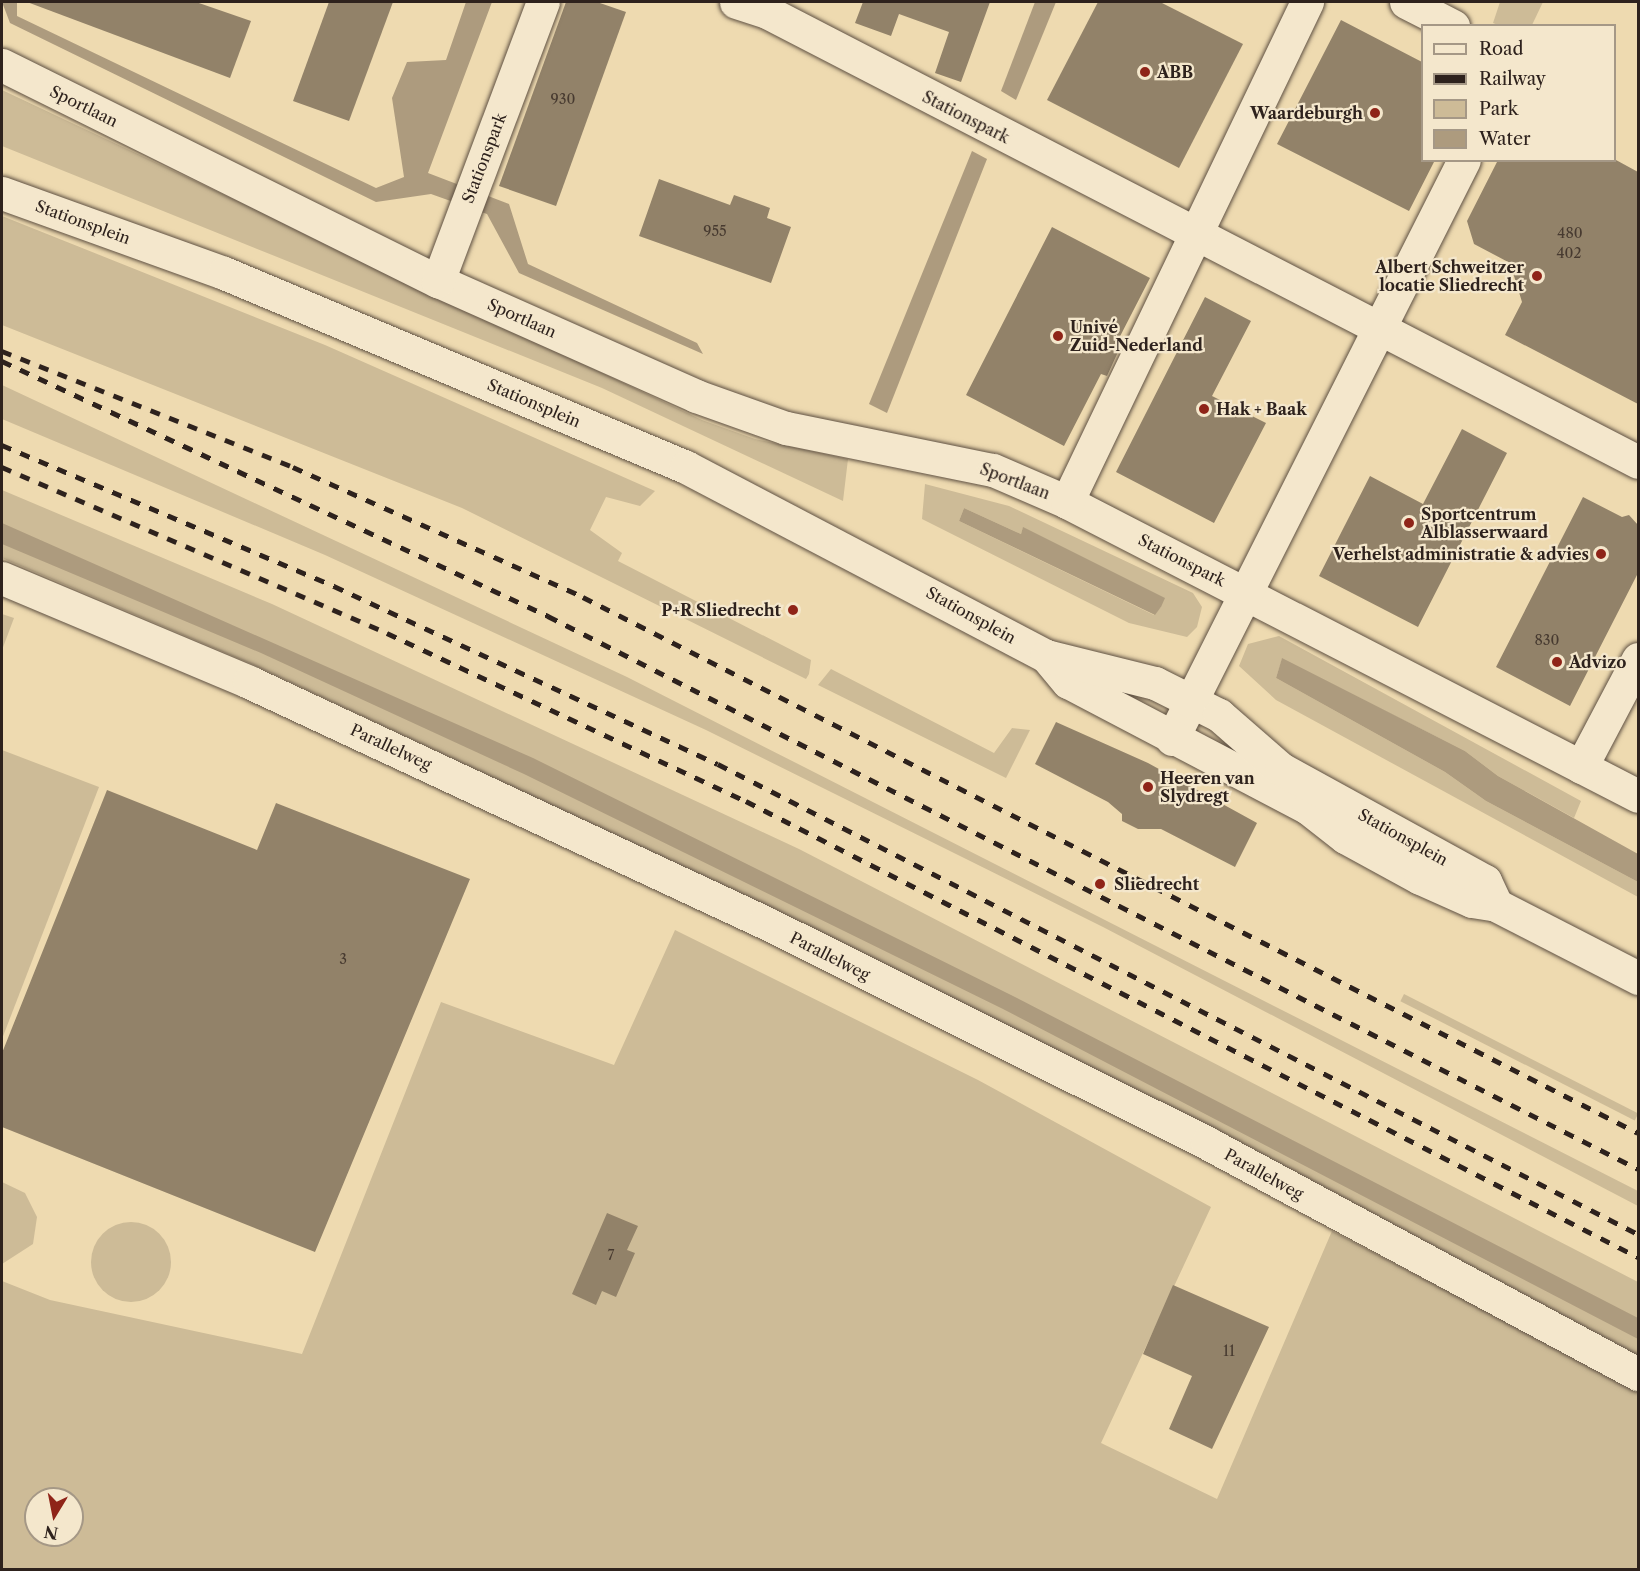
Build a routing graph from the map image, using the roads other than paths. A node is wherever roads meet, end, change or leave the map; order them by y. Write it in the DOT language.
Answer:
graph roads {
  1 [pos="543,2"];
  2 [pos="736,2"];
  3 [pos="1306,2"];
  4 [pos="1406,2"];
  5 [pos="1449,24"];
  6 [pos="2,65"];
  7 [pos="1463,162"];
  8 [pos="2,193"];
  9 [pos="1198,233"];
  10 [pos="438,281"];
  11 [pos="1381,328"];
  12 [pos="1638,462"];
  13 [pos="1067,502"];
  14 [pos="2,578"];
  15 [pos="1243,591"];
  16 [pos="1046,656"];
  17 [pos="1638,659"];
  18 [pos="1191,700"];
  19 [pos="1172,739"];
  20 [pos="1581,767"];
  21 [pos="1638,796"];
  22 [pos="1496,905"];
  23 [pos="1638,978"];
  24 [pos="1638,1374"];
  1 -- 10 [label="street, Stationspark"];
  2 -- 9 [label="street, Stationspark"];
  3 -- 9 [label="street"];
  4 -- 5 [label="street"];
  6 -- 10 [label="street, Sportlaan"];
  7 -- 11 [label="street, Stationspark"];
  8 -- 16 [label="street, Stationsplein"];
  9 -- 11 [label="street, Stationspark"];
  9 -- 13 [label="street"];
  10 -- 13 [label="street, Sportlaan"];
  11 -- 12 [label="street, Stationspark"];
  11 -- 15 [label="street, Stationspark"];
  13 -- 15 [label="street, Stationspark"];
  14 -- 24 [label="street, Parallelweg"];
  15 -- 18 [label="street, Stationspark"];
  15 -- 20 [label="street, Stationspark"];
  16 -- 18 [label="street, Stationsplein"];
  16 -- 19 [label="street, Stationsplein"];
  17 -- 20 [label="street"];
  18 -- 19 [label="street, Stationspark"];
  18 -- 22 [label="street, Stationsplein"];
  19 -- 22 [label="street, Stationsplein"];
  20 -- 21 [label="street, Stationspark"];
  22 -- 23 [label="street, Stationsplein"];
}
